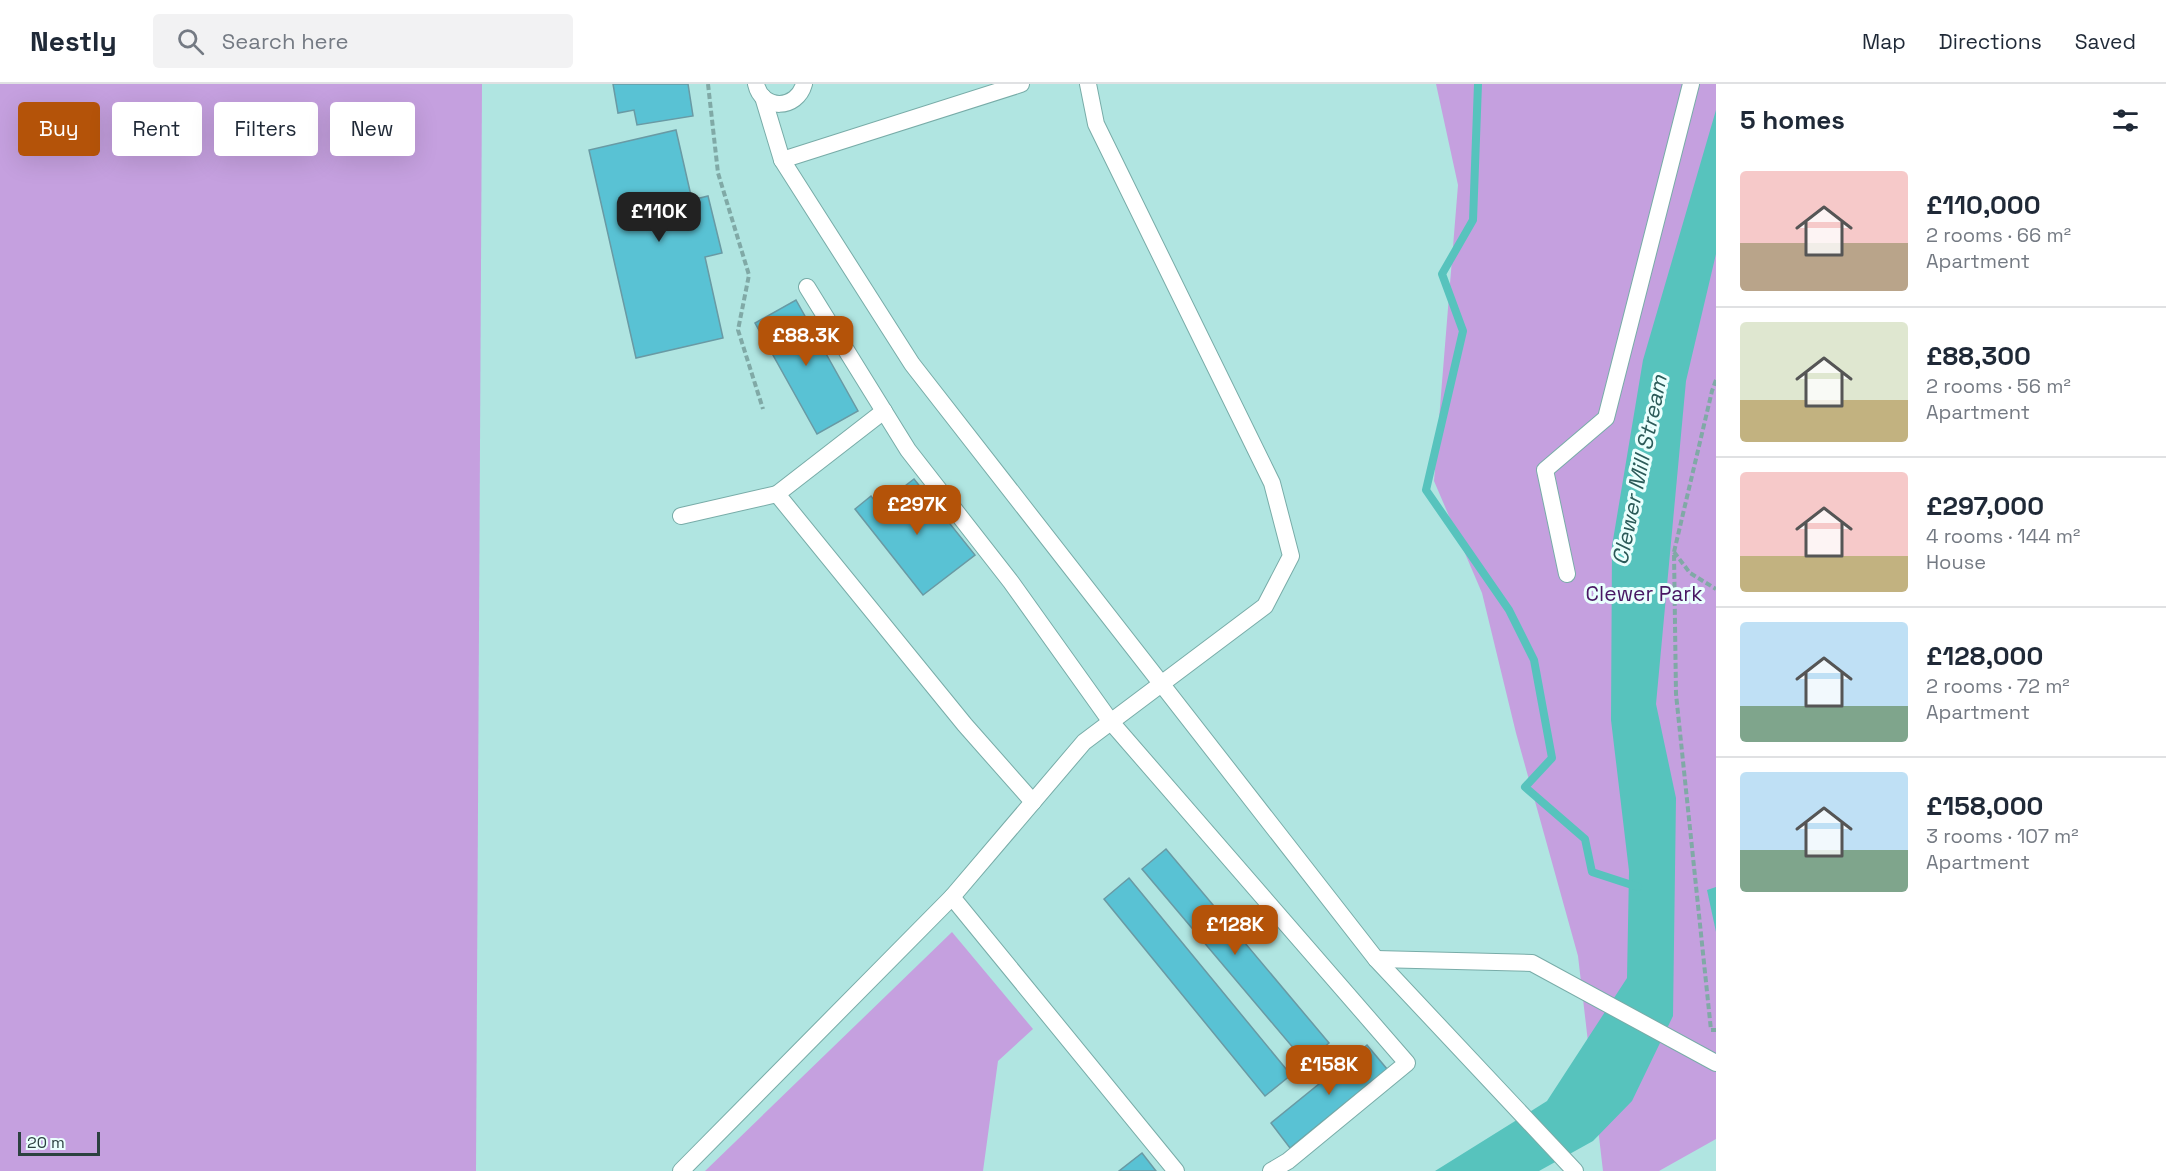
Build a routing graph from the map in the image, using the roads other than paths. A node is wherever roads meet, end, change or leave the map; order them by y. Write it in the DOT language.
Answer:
graph roads {
  1 [pos="804,84"];
  2 [pos="1021,84"];
  3 [pos="1088,84"];
  4 [pos="1691,84"];
  5 [pos="759,91"];
  6 [pos="782,160"];
  7 [pos="807,287"];
  8 [pos="884,411"];
  9 [pos="777,494"];
  10 [pos="681,516"];
  11 [pos="1567,574"];
  12 [pos="1162,684"];
  13 [pos="1111,722"];
  14 [pos="1033,802"];
  15 [pos="952,897"];
  16 [pos="1376,958"];
  17 [pos="1716,1063"];
  18 [pos="1292,1166"];
  19 [pos="681,1171"];
  20 [pos="1176,1171"];
  21 [pos="1271,1171"];
  22 [pos="1575,1171"];
  1 -- 5 [label="lane"];
  2 -- 6 [label="lane"];
  3 -- 12 [label="lane"];
  4 -- 11 [label="lane"];
  5 -- 6 [label="lane"];
  6 -- 12 [label="lane"];
  7 -- 8 [label="lane"];
  8 -- 9 [label="lane"];
  8 -- 13 [label="lane"];
  9 -- 10 [label="lane"];
  9 -- 14 [label="lane"];
  12 -- 13 [label="lane"];
  12 -- 16 [label="lane"];
  13 -- 14 [label="lane"];
  13 -- 18 [label="lane"];
  14 -- 15 [label="lane"];
  15 -- 19 [label="lane"];
  15 -- 20 [label="lane"];
  16 -- 17 [label="lane"];
  16 -- 22 [label="lane"];
  18 -- 21 [label="lane"];
}
